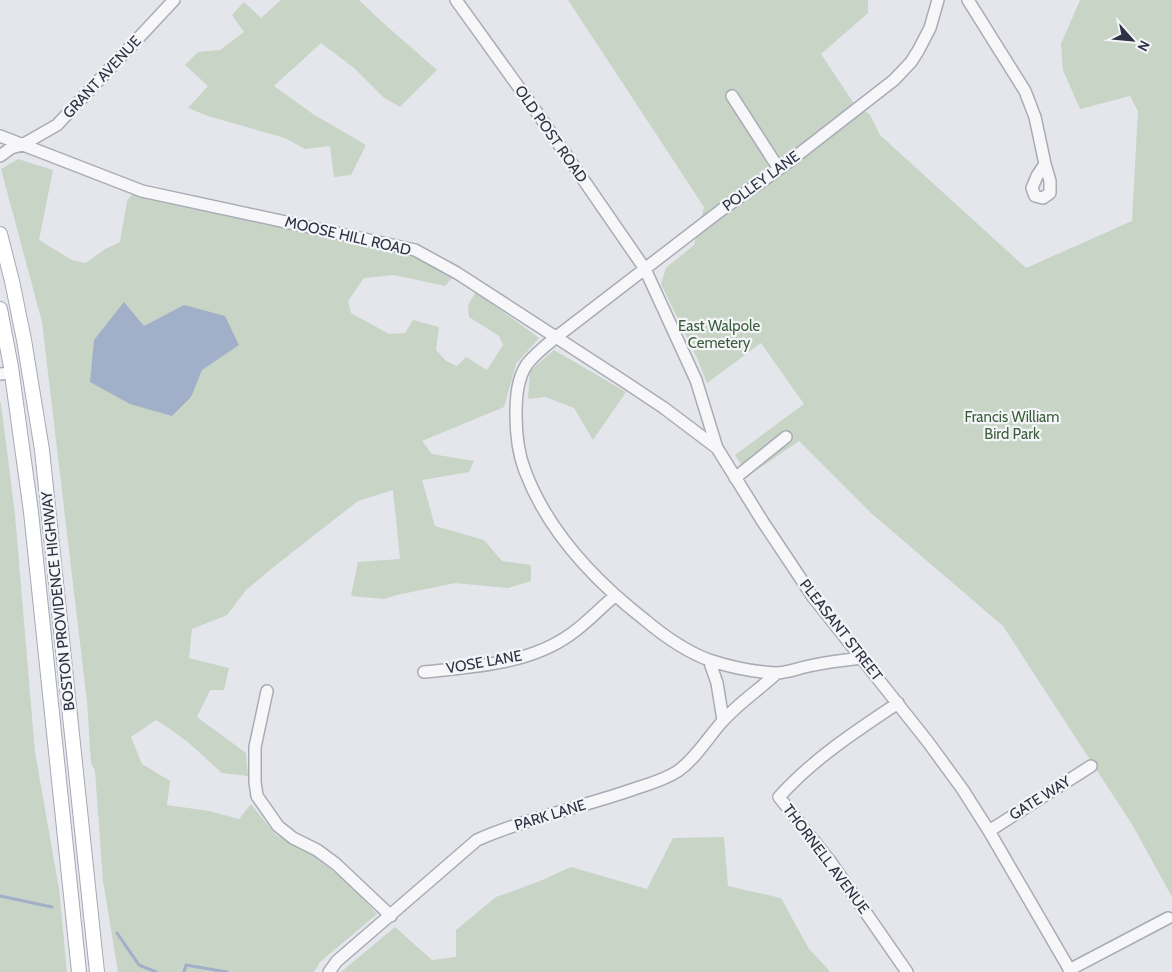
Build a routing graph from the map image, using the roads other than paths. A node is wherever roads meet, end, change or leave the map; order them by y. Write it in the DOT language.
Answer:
graph roads {
  1 [pos="174,0"];
  2 [pos="456,0"];
  3 [pos="938,0"];
  4 [pos="968,0"];
  5 [pos="732,96"];
  6 [pos="0,136"];
  7 [pos="22,144"];
  8 [pos="0,156"];
  9 [pos="1045,164"];
  10 [pos="779,169"];
  11 [pos="0,234"];
  12 [pos="646,269"];
  13 [pos="0,309"];
  14 [pos="554,338"];
  15 [pos="6,374"];
  16 [pos="786,437"];
  17 [pos="716,448"];
  18 [pos="735,478"];
  19 [pos="615,596"];
  20 [pos="862,658"];
  21 [pos="708,660"];
  22 [pos="424,672"];
  23 [pos="777,673"];
  24 [pos="267,691"];
  25 [pos="898,703"];
  26 [pos="723,720"];
  27 [pos="1091,766"];
  28 [pos="989,830"];
  29 [pos="391,916"];
  30 [pos="1168,918"];
  31 [pos="1070,971"];
  32 [pos="80,972"];
  33 [pos="97,972"];
  34 [pos="328,972"];
  35 [pos="907,972"];
  1 -- 7 [label="street, GRANT AVENUE"];
  2 -- 12 [label="street, OLD POST ROAD"];
  3 -- 10 [label="street, POLLEY LANE"];
  4 -- 9 [label="street"];
  5 -- 10 [label="street"];
  6 -- 7 [label="street, MOOSE HILL ROAD"];
  7 -- 8 [label="street"];
  7 -- 14 [label="street, MOOSE HILL ROAD"];
  10 -- 12 [label="street, POLLEY LANE"];
  11 -- 33 [label="main road, BOSTON PROVIDENCE HIGHWAY"];
  12 -- 14 [label="street, POLLEY LANE"];
  12 -- 17 [label="street, PLEASANT STREET"];
  13 -- 15 [label="main road, BOSTON PROVIDENCE HIGHWAY"];
  14 -- 17 [label="street, MOOSE HILL ROAD"];
  14 -- 19 [label="street, POLLEY LANE"];
  15 -- 32 [label="main road, BOSTON PROVIDENCE HIGHWAY"];
  16 -- 18 [label="street"];
  17 -- 18 [label="street, PLEASANT STREET"];
  18 -- 20 [label="street, PLEASANT STREET"];
  19 -- 21 [label="street, POLLEY LANE"];
  19 -- 22 [label="street, VOSE LANE"];
  20 -- 23 [label="street"];
  20 -- 25 [label="street, PLEASANT STREET"];
  21 -- 23 [label="street, POLLEY LANE"];
  21 -- 26 [label="street"];
  23 -- 26 [label="street, PARK LANE"];
  24 -- 29 [label="street"];
  25 -- 28 [label="street, PLEASANT STREET"];
  25 -- 35 [label="street, THORNELL AVENUE"];
  26 -- 29 [label="street, PARK LANE"];
  27 -- 28 [label="street, GATE WAY"];
  28 -- 31 [label="street, PLEASANT STREET"];
  29 -- 34 [label="street, PARK LANE"];
  30 -- 31 [label="street"];
}
